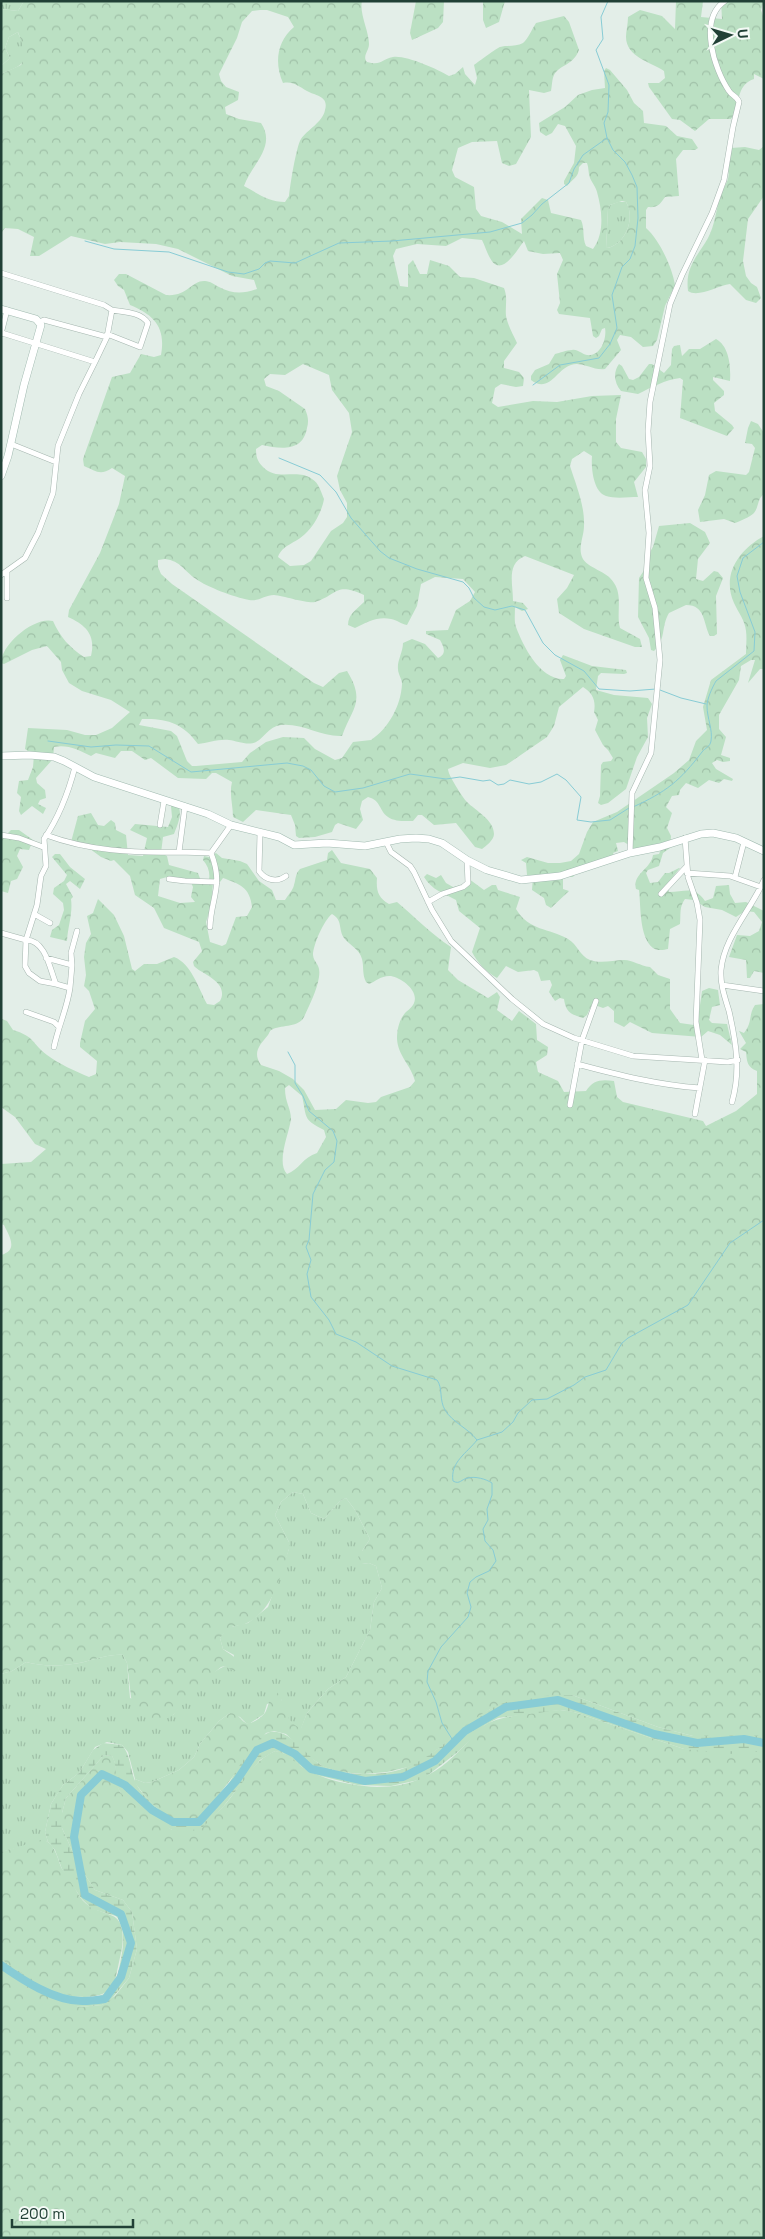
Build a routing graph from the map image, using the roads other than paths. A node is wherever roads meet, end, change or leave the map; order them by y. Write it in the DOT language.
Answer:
graph roads {
  1 [pos="725,1"];
  2 [pos="1,272"];
  3 [pos="4,310"];
  4 [pos="112,310"];
  5 [pos="39,322"];
  6 [pos="2,334"];
  7 [pos="107,336"];
  8 [pos="36,343"];
  9 [pos="95,362"];
  10 [pos="11,444"];
  11 [pos="56,462"];
  12 [pos="1,476"];
  13 [pos="7,571"];
  14 [pos="1,576"];
  15 [pos="7,598"];
  16 [pos="1,756"];
  17 [pos="75,767"];
  18 [pos="164,801"];
  19 [pos="185,806"];
  20 [pos="160,825"];
  21 [pos="231,825"];
  22 [pos="260,833"];
  23 [pos="1,835"];
  24 [pos="46,835"];
  25 [pos="685,838"];
  26 [pos="386,842"];
  27 [pos="744,842"];
  28 [pos="43,848"];
  29 [pos="764,851"];
  30 [pos="179,852"];
  31 [pos="211,853"];
  32 [pos="630,853"];
  33 [pos="467,860"];
  34 [pos="687,865"];
  35 [pos="687,873"];
  36 [pos="286,876"];
  37 [pos="735,877"];
  38 [pos="169,879"];
  39 [pos="764,880"];
  40 [pos="217,882"];
  41 [pos="761,887"];
  42 [pos="661,894"];
  43 [pos="428,902"];
  44 [pos="34,914"];
  45 [pos="50,923"];
  46 [pos="210,927"];
  47 [pos="77,932"];
  48 [pos="1,934"];
  49 [pos="26,940"];
  50 [pos="46,958"];
  51 [pos="72,965"];
  52 [pos="56,984"];
  53 [pos="722,985"];
  54 [pos="70,988"];
  55 [pos="764,991"];
  56 [pos="596,1001"];
  57 [pos="26,1012"];
  58 [pos="58,1027"];
  59 [pos="582,1040"];
  60 [pos="54,1047"];
  61 [pos="703,1060"];
  62 [pos="738,1060"];
  63 [pos="577,1064"];
  64 [pos="700,1088"];
  65 [pos="732,1102"];
  66 [pos="570,1105"];
  67 [pos="695,1114"];
  1 -- 32 [label="street"];
  2 -- 4 [label="street"];
  3 -- 5 [label="main road"];
  3 -- 6 [label="street"];
  4 -- 7 [label="street"];
  4 -- 7 [label="street"];
  5 -- 7 [label="street"];
  5 -- 8 [label="main road"];
  6 -- 8 [label="street"];
  7 -- 9 [label="street"];
  8 -- 9 [label="street"];
  8 -- 10 [label="main road"];
  9 -- 11 [label="street"];
  10 -- 11 [label="street"];
  10 -- 12 [label="main road"];
  11 -- 13 [label="street"];
  13 -- 14 [label="street"];
  13 -- 15 [label="street"];
  16 -- 17 [label="main road"];
  17 -- 18 [label="main road"];
  17 -- 24 [label="street"];
  18 -- 19 [label="main road"];
  18 -- 20 [label="street"];
  19 -- 21 [label="main road"];
  19 -- 30 [label="street"];
  21 -- 22 [label="main road"];
  21 -- 31 [label="street"];
  22 -- 26 [label="main road"];
  22 -- 36 [label="street"];
  23 -- 28 [label="street"];
  24 -- 28 [label="street"];
  24 -- 30 [label="street"];
  25 -- 27 [label="main road"];
  25 -- 32 [label="main road"];
  25 -- 34 [label="street"];
  26 -- 33 [label="main road"];
  26 -- 43 [label="street"];
  27 -- 29 [label="main road"];
  27 -- 37 [label="street"];
  28 -- 44 [label="street"];
  30 -- 31 [label="street"];
  31 -- 40 [label="street"];
  32 -- 33 [label="main road"];
  33 -- 43 [label="street"];
  34 -- 35 [label="street"];
  34 -- 42 [label="street"];
  35 -- 37 [label="street"];
  35 -- 61 [label="street"];
  37 -- 41 [label="street"];
  38 -- 40 [label="street"];
  39 -- 41 [label="street"];
  40 -- 46 [label="street"];
  41 -- 53 [label="street"];
  43 -- 59 [label="street"];
  44 -- 45 [label="street"];
  44 -- 49 [label="street"];
  47 -- 51 [label="street"];
  48 -- 49 [label="street"];
  49 -- 50 [label="street"];
  49 -- 52 [label="street"];
  50 -- 51 [label="street"];
  50 -- 52 [label="street"];
  51 -- 54 [label="street"];
  52 -- 54 [label="street"];
  53 -- 55 [label="street"];
  53 -- 62 [label="street"];
  54 -- 58 [label="street"];
  56 -- 59 [label="street"];
  57 -- 58 [label="street"];
  58 -- 60 [label="street"];
  59 -- 61 [label="street"];
  59 -- 63 [label="street"];
  61 -- 62 [label="street"];
  61 -- 64 [label="street"];
  62 -- 65 [label="street"];
  63 -- 64 [label="street"];
  63 -- 66 [label="street"];
  64 -- 67 [label="street"];
}
